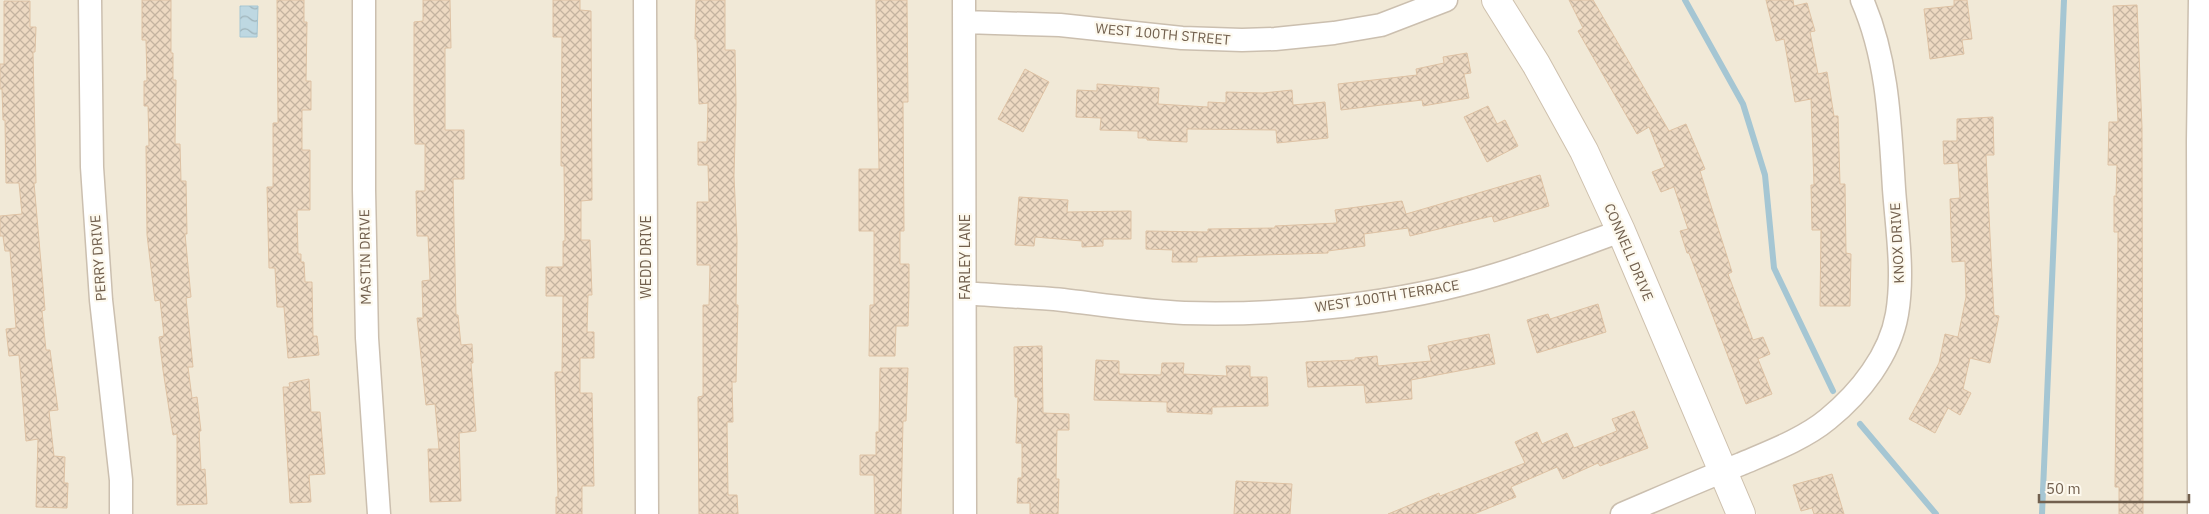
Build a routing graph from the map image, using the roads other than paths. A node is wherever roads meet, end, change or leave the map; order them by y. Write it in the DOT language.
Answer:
graph roads {
  1 [pos="90,0"];
  2 [pos="364,0"];
  3 [pos="645,0"];
  4 [pos="1446,0"];
  5 [pos="1496,0"];
  6 [pos="1862,0"];
  7 [pos="2200,0"];
  8 [pos="964,11"];
  9 [pos="2204,140"];
  10 [pos="1621,231"];
  11 [pos="965,294"];
  12 [pos="1723,471"];
  13 [pos="2204,483"];
  14 [pos="121,514"];
  15 [pos="379,514"];
  16 [pos="647,514"];
  17 [pos="965,514"];
  18 [pos="1622,514"];
  19 [pos="1741,514"];
  20 [pos="2199,514"];
  1 -- 14 [label="street, PERRY DRIVE"];
  2 -- 15 [label="street, MASTIN DRIVE"];
  3 -- 16 [label="street, WEDD DRIVE"];
  4 -- 8 [label="street, WEST 100TH STREET"];
  5 -- 10 [label="street, CONNELL DRIVE"];
  6 -- 12 [label="street, KNOX DRIVE"];
  7 -- 9 [label="street"];
  8 -- 11 [label="street, FARLEY LANE"];
  9 -- 13 [label="street"];
  10 -- 11 [label="street, WEST 100TH TERRACE"];
  10 -- 12 [label="street, CONNELL DRIVE"];
  11 -- 17 [label="street, FARLEY LANE"];
  12 -- 18 [label="street, KNOX DRIVE"];
  12 -- 19 [label="street, CONNELL DRIVE"];
  13 -- 20 [label="street"];
}
